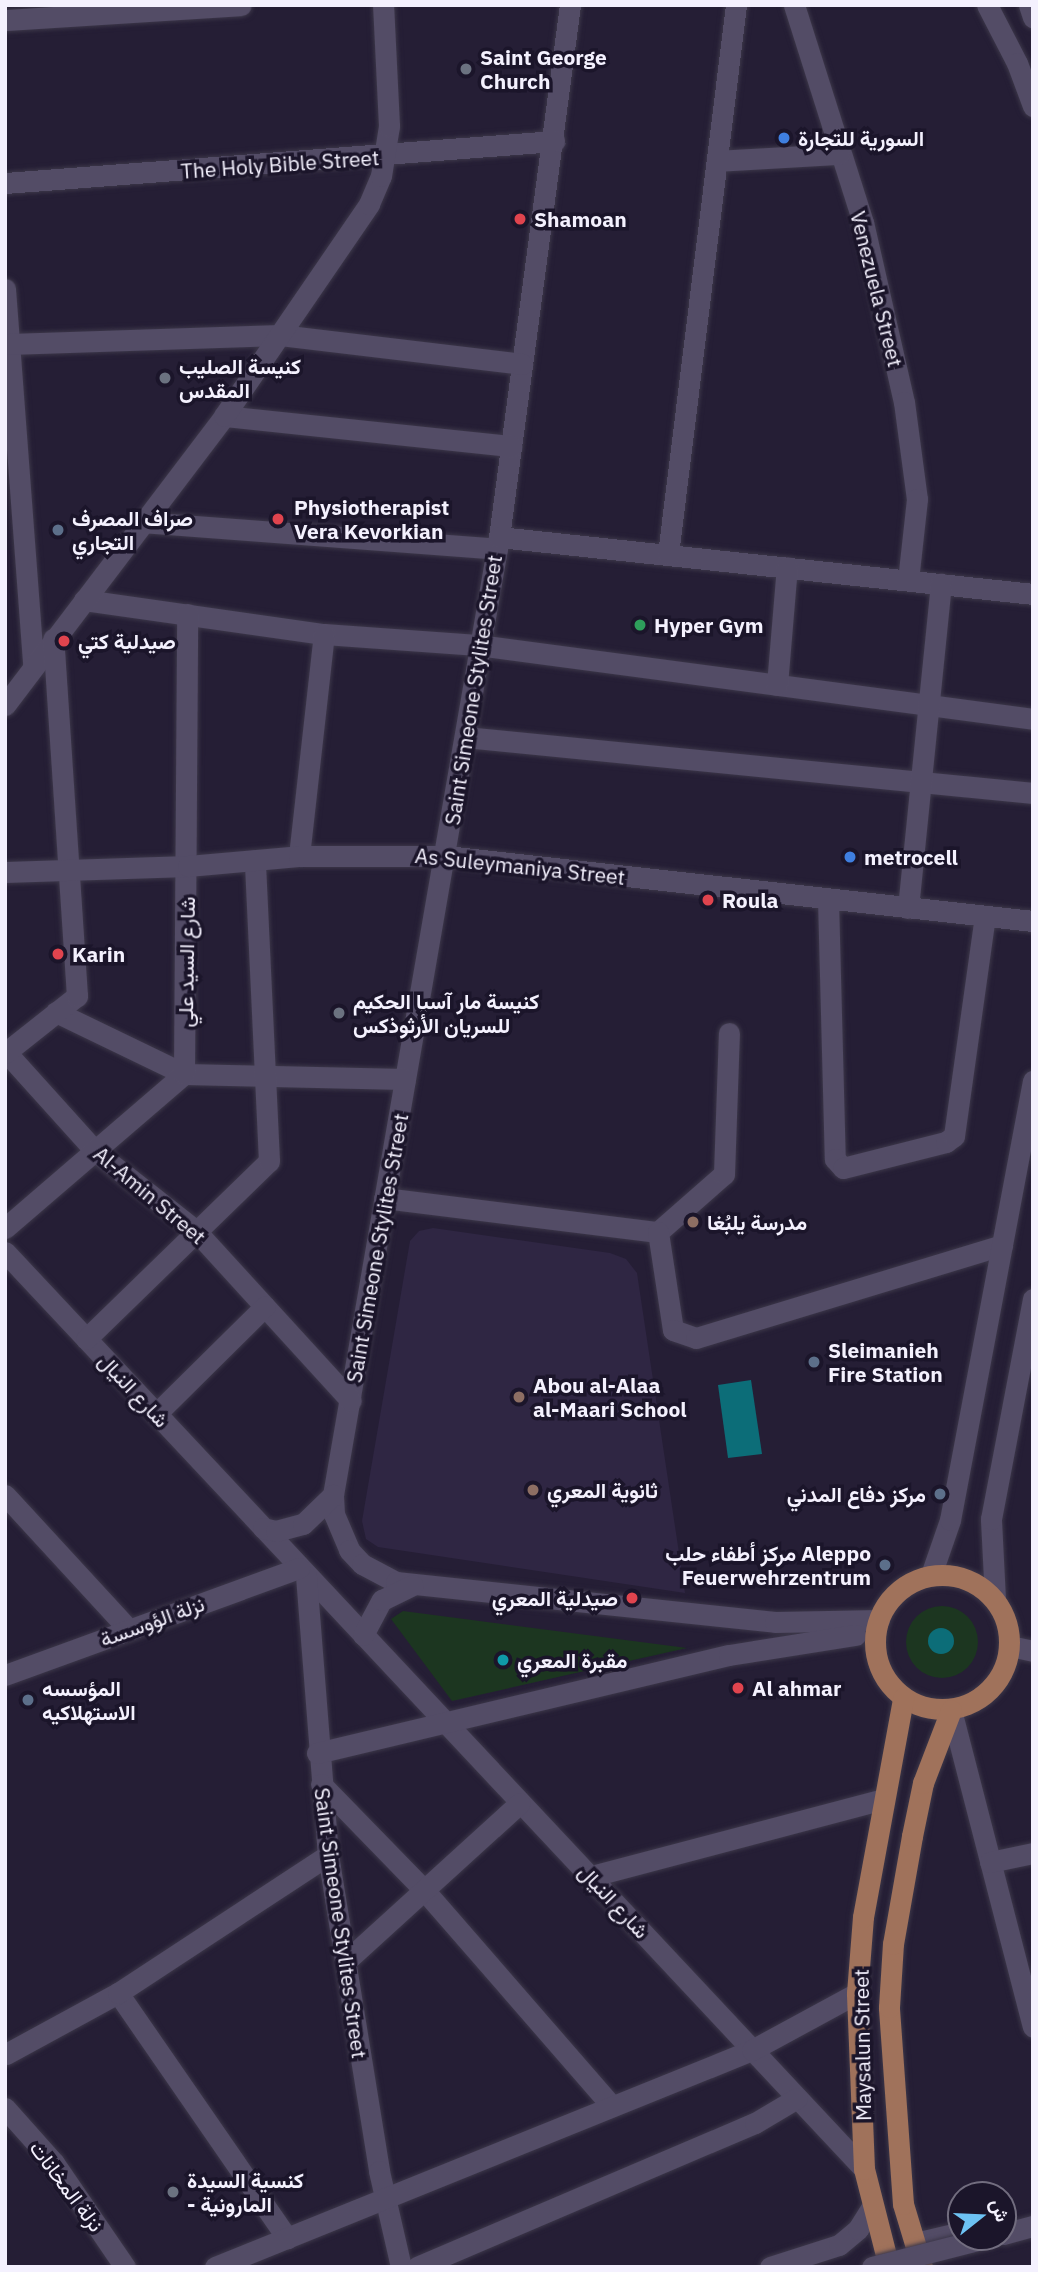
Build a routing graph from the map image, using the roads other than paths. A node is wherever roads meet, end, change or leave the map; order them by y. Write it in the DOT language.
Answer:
graph roads {
  1 [pos="241,5"];
  2 [pos="383,5"];
  3 [pos="570,5"];
  4 [pos="736,5"];
  5 [pos="794,5"];
  6 [pos="987,5"];
  7 [pos="1029,5"];
  8 [pos="1033,17"];
  9 [pos="5,20"];
  10 [pos="1033,106"];
  11 [pos="554,141"];
  12 [pos="838,155"];
  13 [pos="385,157"];
  14 [pos="717,161"];
  15 [pos="5,183"];
  16 [pos="5,289"];
  17 [pos="281,335"];
  18 [pos="9,344"];
  19 [pos="522,364"];
  20 [pos="223,416"];
  21 [pos="511,446"];
  22 [pos="142,522"];
  23 [pos="498,543"];
  24 [pos="668,554"];
  25 [pos="787,567"];
  26 [pos="908,580"];
  27 [pos="941,584"];
  28 [pos="1033,594"];
  29 [pos="84,600"];
  30 [pos="187,614"];
  31 [pos="324,634"];
  32 [pos="53,639"];
  33 [pos="478,645"];
  34 [pos="33,665"];
  35 [pos="777,685"];
  36 [pos="5,705"];
  37 [pos="928,709"];
  38 [pos="1033,719"];
  39 [pos="466,737"];
  40 [pos="921,782"];
  41 [pos="1033,793"];
  42 [pos="299,856"];
  43 [pos="446,856"];
  44 [pos="255,860"];
  45 [pos="188,866"];
  46 [pos="68,870"];
  47 [pos="5,872"];
  48 [pos="828,900"];
  49 [pos="908,908"];
  50 [pos="985,916"];
  51 [pos="1033,921"];
  52 [pos="57,1012"];
  53 [pos="729,1033"];
  54 [pos="6,1052"];
  55 [pos="184,1074"];
  56 [pos="266,1076"];
  57 [pos="405,1079"];
  58 [pos="1033,1081"];
  59 [pos="96,1152"];
  60 [pos="384,1198"];
  61 [pos="5,1228"];
  62 [pos="195,1230"];
  63 [pos="658,1232"];
  64 [pos="1002,1245"];
  65 [pos="5,1252"];
  66 [pos="1033,1299"];
  67 [pos="265,1306"];
  68 [pos="86,1339"];
  69 [pos="351,1401"];
  70 [pos="156,1414"];
  71 [pos="5,1495"];
  72 [pos="333,1495"];
  73 [pos="262,1528"];
  74 [pos="303,1572"];
  75 [pos="931,1575"];
  76 [pos="415,1584"];
  77 [pos="995,1599"];
  78 [pos="877,1626"];
  79 [pos="129,1630"];
  80 [pos="363,1635"];
  81 [pos="1010,1646"];
  82 [pos="1033,1651"];
  83 [pos="5,1675"];
  84 [pos="903,1698"];
  85 [pos="951,1710"];
  86 [pos="442,1720"];
  87 [pos="317,1753"];
  88 [pos="321,1784"];
  89 [pos="883,1799"];
  90 [pos="520,1803"];
  91 [pos="1033,1853"];
  92 [pos="328,1855"];
  93 [pos="990,1863"];
  94 [pos="592,1876"];
  95 [pos="424,1890"];
  96 [pos="1023,1943"];
  97 [pos="345,1962"];
  98 [pos="118,1993"];
  99 [pos="857,1993"];
  100 [pos="1033,2027"];
  101 [pos="752,2050"];
  102 [pos="6,2054"];
  103 [pos="797,2098"];
  104 [pos="612,2106"];
  105 [pos="5,2108"];
  106 [pos="864,2169"];
  107 [pos="386,2199"];
  108 [pos="871,2208"];
  109 [pos="947,2235"];
  110 [pos="287,2238"];
  111 [pos="915,2243"];
  112 [pos="947,2248"];
  113 [pos="125,2267"];
  114 [pos="215,2267"];
  115 [pos="401,2267"];
  116 [pos="417,2267"];
  117 [pos="770,2267"];
  118 [pos="872,2267"];
  119 [pos="889,2267"];
  120 [pos="922,2267"];
  1 -- 9 [label="street"];
  2 -- 13 [label="street"];
  3 -- 11 [label="street, Saint Simeone Stylites Street"];
  4 -- 14 [label="street"];
  5 -- 12 [label="street, Venezuela Street"];
  6 -- 10 [label="street"];
  7 -- 8 [label="street"];
  11 -- 13 [label="street, The Holy Bible Street"];
  11 -- 19 [label="street, Saint Simeone Stylites Street"];
  12 -- 14 [label="street"];
  12 -- 26 [label="street, Venezuela Street"];
  13 -- 15 [label="street, The Holy Bible Street"];
  13 -- 17 [label="street"];
  14 -- 24 [label="street"];
  16 -- 18 [label="street"];
  17 -- 18 [label="street"];
  17 -- 19 [label="street"];
  17 -- 20 [label="street"];
  18 -- 34 [label="street"];
  19 -- 21 [label="street, Saint Simeone Stylites Street"];
  20 -- 21 [label="street"];
  20 -- 22 [label="street"];
  21 -- 23 [label="street, Saint Simeone Stylites Street"];
  22 -- 23 [label="street"];
  22 -- 29 [label="street"];
  23 -- 24 [label="street"];
  23 -- 33 [label="street, Saint Simeone Stylites Street"];
  24 -- 25 [label="street"];
  25 -- 26 [label="street"];
  25 -- 35 [label="street"];
  26 -- 27 [label="street"];
  27 -- 28 [label="street"];
  27 -- 37 [label="street"];
  29 -- 30 [label="street"];
  29 -- 32 [label="street"];
  30 -- 31 [label="street"];
  30 -- 45 [label="street, شارع السيد علي"];
  31 -- 33 [label="street"];
  31 -- 42 [label="street"];
  32 -- 34 [label="street"];
  32 -- 46 [label="street"];
  33 -- 35 [label="street"];
  33 -- 39 [label="street, Saint Simeone Stylites Street"];
  34 -- 36 [label="street"];
  35 -- 37 [label="street"];
  37 -- 38 [label="street"];
  37 -- 40 [label="street"];
  39 -- 40 [label="street"];
  39 -- 43 [label="street, Saint Simeone Stylites Street"];
  40 -- 41 [label="street"];
  40 -- 49 [label="street"];
  42 -- 43 [label="street, As Suleymaniya Street"];
  42 -- 44 [label="street, As Suleymaniya Street"];
  43 -- 48 [label="street, As Suleymaniya Street"];
  43 -- 57 [label="street, Saint Simeone Stylites Street"];
  44 -- 45 [label="street, As Suleymaniya Street"];
  44 -- 56 [label="street"];
  45 -- 46 [label="street, As Suleymaniya Street"];
  45 -- 55 [label="street, شارع السيد علي"];
  46 -- 47 [label="street, As Suleymaniya Street"];
  46 -- 52 [label="street"];
  48 -- 49 [label="street, As Suleymaniya Street"];
  48 -- 50 [label="street"];
  49 -- 50 [label="street, As Suleymaniya Street"];
  50 -- 51 [label="street, As Suleymaniya Street"];
  52 -- 54 [label="street"];
  52 -- 55 [label="street"];
  53 -- 63 [label="street"];
  54 -- 59 [label="street, Al-Amin Street"];
  55 -- 56 [label="street"];
  55 -- 59 [label="street"];
  56 -- 57 [label="street"];
  56 -- 62 [label="street"];
  57 -- 60 [label="street, Saint Simeone Stylites Street"];
  58 -- 64 [label="street"];
  59 -- 61 [label="street"];
  59 -- 62 [label="street, Al-Amin Street"];
  60 -- 63 [label="street"];
  60 -- 69 [label="street, Saint Simeone Stylites Street"];
  62 -- 67 [label="street, Al-Amin Street"];
  62 -- 68 [label="street"];
  63 -- 64 [label="street"];
  64 -- 75 [label="street"];
  65 -- 68 [label="street, شارع النيال"];
  66 -- 77 [label="street"];
  67 -- 69 [label="street, Al-Amin Street"];
  67 -- 70 [label="street"];
  68 -- 70 [label="street, شارع النيال"];
  69 -- 72 [label="street, Saint Simeone Stylites Street"];
  70 -- 73 [label="street, شارع النيال"];
  71 -- 79 [label="street"];
  72 -- 73 [label="street"];
  72 -- 76 [label="street, Saint Simeone Stylites Street"];
  73 -- 74 [label="street, شارع النيال"];
  74 -- 79 [label="street, نزلة الؤوسسة"];
  74 -- 80 [label="street, شارع النيال"];
  74 -- 87 [label="street, Saint Simeone Stylites Street"];
  75 -- 77 [label="main road"];
  75 -- 78 [label="main road"];
  76 -- 78 [label="street, Saint Simeone Stylites Street"];
  76 -- 80 [label="street"];
  77 -- 81 [label="main road"];
  78 -- 84 [label="main road"];
  78 -- 86 [label="street"];
  79 -- 83 [label="street, نزلة الؤوسسة"];
  80 -- 86 [label="street, شارع النيال"];
  81 -- 82 [label="street"];
  81 -- 85 [label="main road"];
  84 -- 85 [label="main road"];
  84 -- 89 [label="main road, Maysalun Street"];
  85 -- 93 [label="street"];
  85 -- 111 [label="main road, Maysalun Street"];
  86 -- 87 [label="street"];
  86 -- 90 [label="street, شارع النيال"];
  87 -- 88 [label="street, Saint Simeone Stylites Street"];
  88 -- 92 [label="street, Saint Simeone Stylites Street"];
  88 -- 95 [label="street"];
  89 -- 94 [label="street"];
  89 -- 99 [label="main road, Maysalun Street"];
  90 -- 94 [label="street, شارع النيال"];
  90 -- 95 [label="street"];
  91 -- 93 [label="street"];
  92 -- 97 [label="street, Saint Simeone Stylites Street"];
  92 -- 98 [label="street"];
  93 -- 96 [label="street"];
  94 -- 101 [label="street, شارع النيال"];
  95 -- 97 [label="street"];
  95 -- 104 [label="street"];
  96 -- 100 [label="street"];
  97 -- 107 [label="street, Saint Simeone Stylites Street"];
  98 -- 102 [label="street"];
  98 -- 110 [label="street"];
  99 -- 101 [label="street"];
  99 -- 106 [label="main road, Maysalun Street"];
  101 -- 103 [label="street, شارع النيال"];
  101 -- 104 [label="street"];
  103 -- 106 [label="street, شارع النيال"];
  103 -- 116 [label="street"];
  104 -- 107 [label="street"];
  105 -- 113 [label="street, نزلة المخانات"];
  106 -- 108 [label="main road, Maysalun Street"];
  107 -- 110 [label="street"];
  107 -- 115 [label="street, Saint Simeone Stylites Street"];
  108 -- 117 [label="street"];
  108 -- 119 [label="main road, Maysalun Street"];
  109 -- 111 [label="street"];
  110 -- 114 [label="street"];
  111 -- 120 [label="main road, Maysalun Street"];
  112 -- 118 [label="street, bridge"];
}
